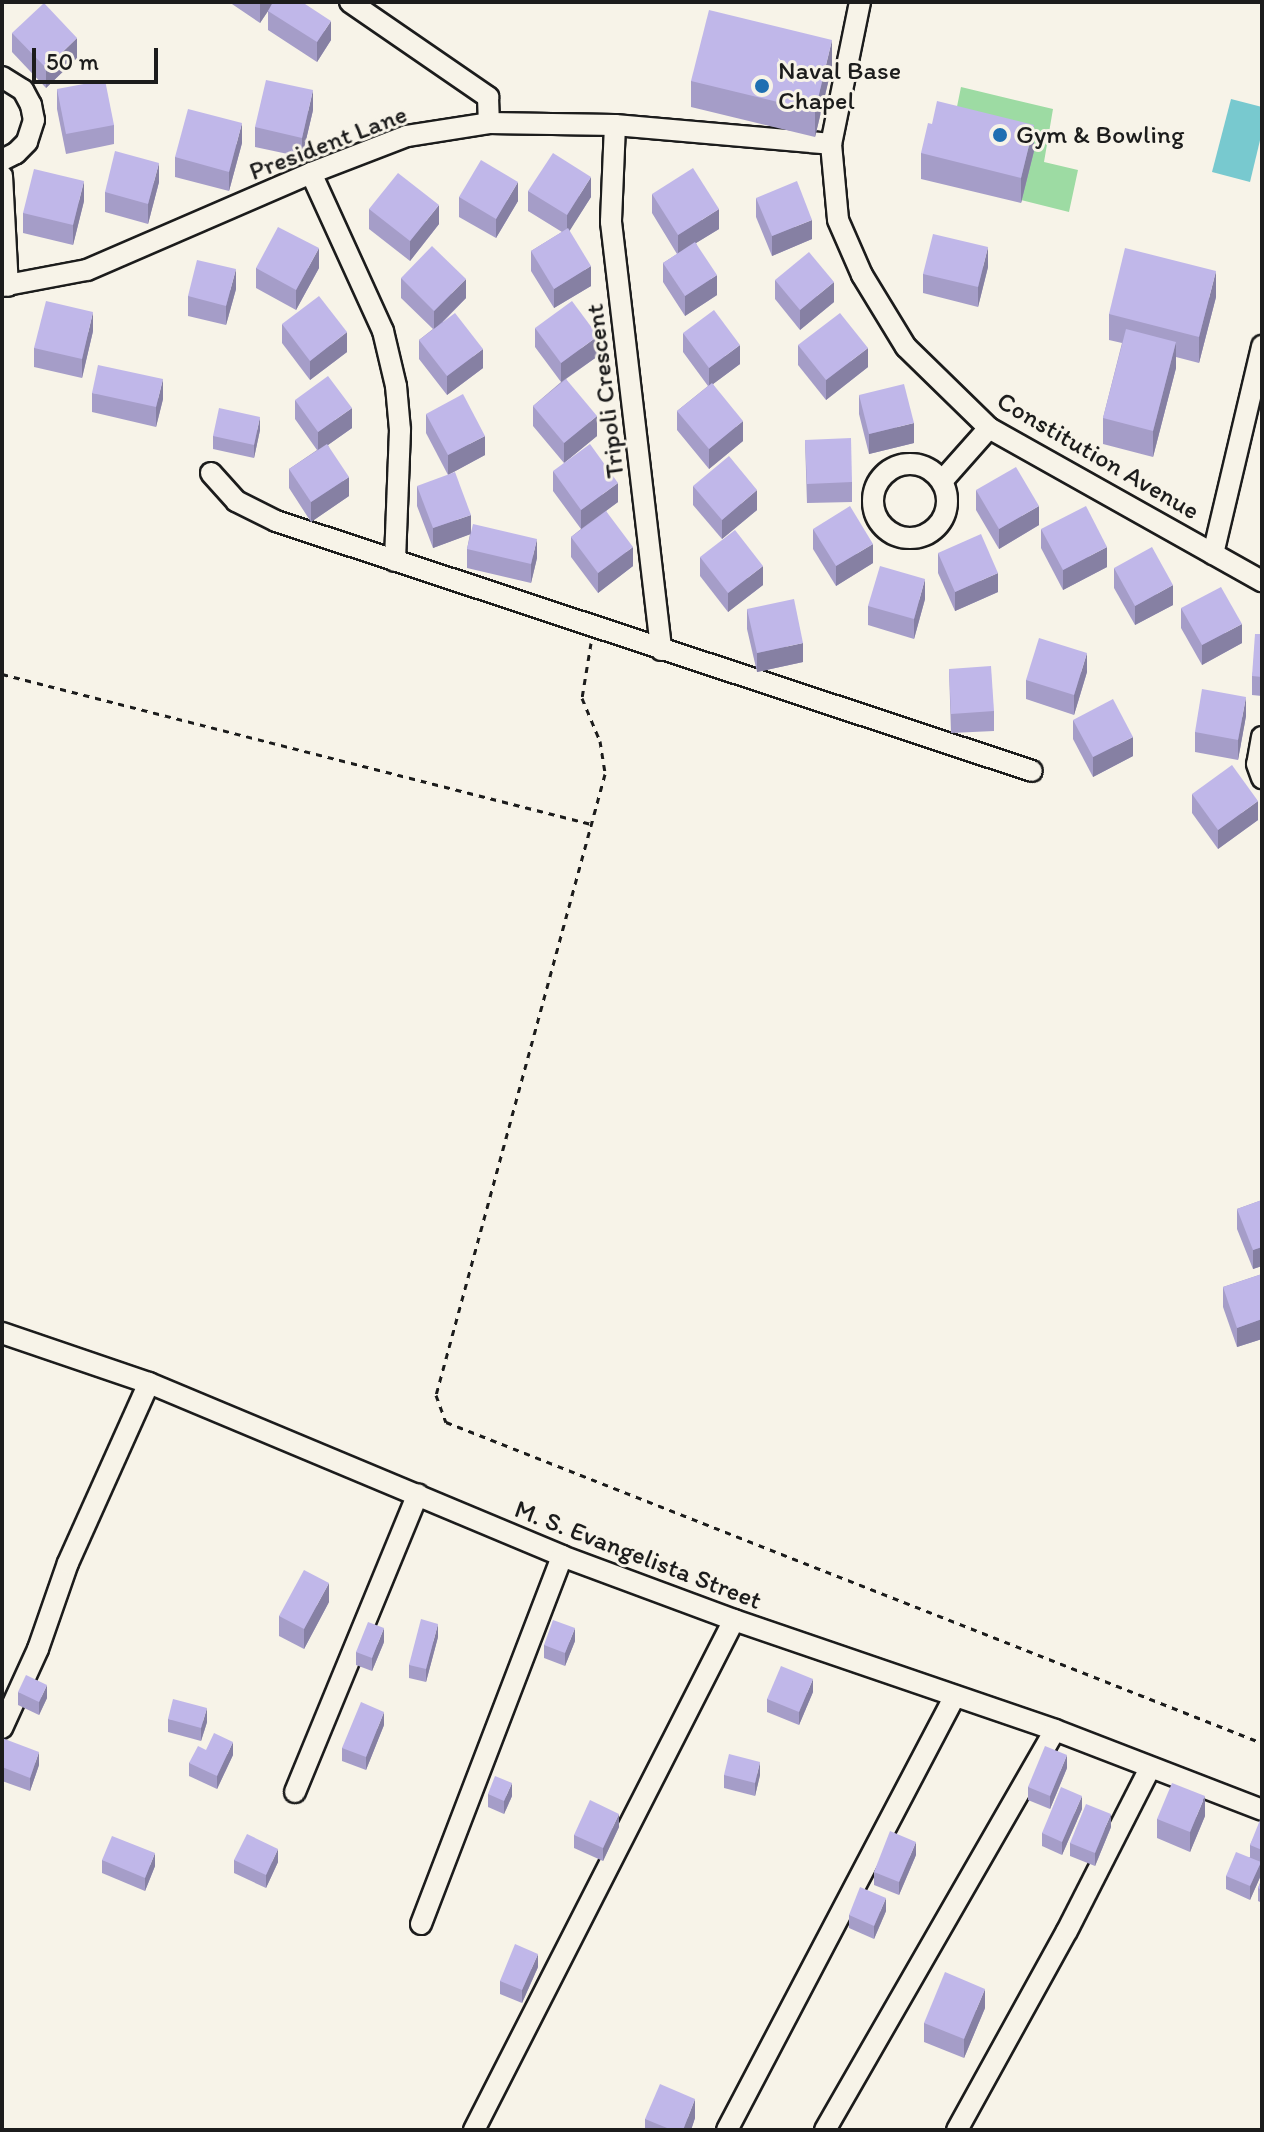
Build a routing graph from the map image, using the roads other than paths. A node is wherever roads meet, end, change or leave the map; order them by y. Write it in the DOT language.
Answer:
graph roads {
  1 [pos="350,2"];
  2 [pos="860,2"];
  3 [pos="2,77"];
  4 [pos="489,123"];
  5 [pos="615,125"];
  6 [pos="831,144"];
  7 [pos="2,160"];
  8 [pos="311,173"];
  9 [pos="2,176"];
  10 [pos="5,286"];
  11 [pos="1262,346"];
  12 [pos="989,428"];
  13 [pos="211,473"];
  14 [pos="942,481"];
  15 [pos="1213,554"];
  16 [pos="395,561"];
  17 [pos="1262,581"];
  18 [pos="661,650"];
  19 [pos="1262,737"];
  20 [pos="1032,771"];
  21 [pos="1262,778"];
  22 [pos="2,1333"];
  23 [pos="149,1383"];
  24 [pos="418,1494"];
  25 [pos="562,1556"];
  26 [pos="734,1620"];
  27 [pos="955,1696"];
  28 [pos="2,1728"];
  29 [pos="1055,1730"];
  30 [pos="1150,1768"];
  31 [pos="295,1792"];
  32 [pos="1262,1810"];
  33 [pos="421,1924"];
  34 [pos="474,2130"];
  35 [pos="727,2130"];
  36 [pos="825,2130"];
  37 [pos="957,2130"];
  1 -- 4 [label="street"];
  2 -- 6 [label="street, Constitution Avenue"];
  3 -- 7 [label="street"];
  4 -- 5 [label="street, President Lane"];
  4 -- 8 [label="street, President Lane"];
  5 -- 6 [label="street, President Lane"];
  5 -- 18 [label="street, Tripoli Crescent"];
  6 -- 12 [label="street, Constitution Avenue"];
  8 -- 10 [label="street, President Lane"];
  8 -- 16 [label="street"];
  9 -- 10 [label="street"];
  11 -- 15 [label="street"];
  12 -- 14 [label="street"];
  12 -- 15 [label="street, Constitution Avenue"];
  13 -- 16 [label="street"];
  15 -- 17 [label="street, Constitution Avenue"];
  16 -- 18 [label="street"];
  18 -- 20 [label="street"];
  19 -- 21 [label="street"];
  22 -- 23 [label="street, M. S. Evangelista Street"];
  23 -- 24 [label="street, M. S. Evangelista Street"];
  23 -- 28 [label="street"];
  24 -- 25 [label="street, M. S. Evangelista Street"];
  24 -- 31 [label="street"];
  25 -- 26 [label="street, M. S. Evangelista Street"];
  25 -- 33 [label="street"];
  26 -- 27 [label="street, M. S. Evangelista Street"];
  26 -- 34 [label="street"];
  27 -- 29 [label="street, M. S. Evangelista Street"];
  27 -- 35 [label="street"];
  29 -- 30 [label="street, M. S. Evangelista Street"];
  29 -- 36 [label="street"];
  30 -- 32 [label="street, M. S. Evangelista Street"];
  30 -- 37 [label="street"];
}
